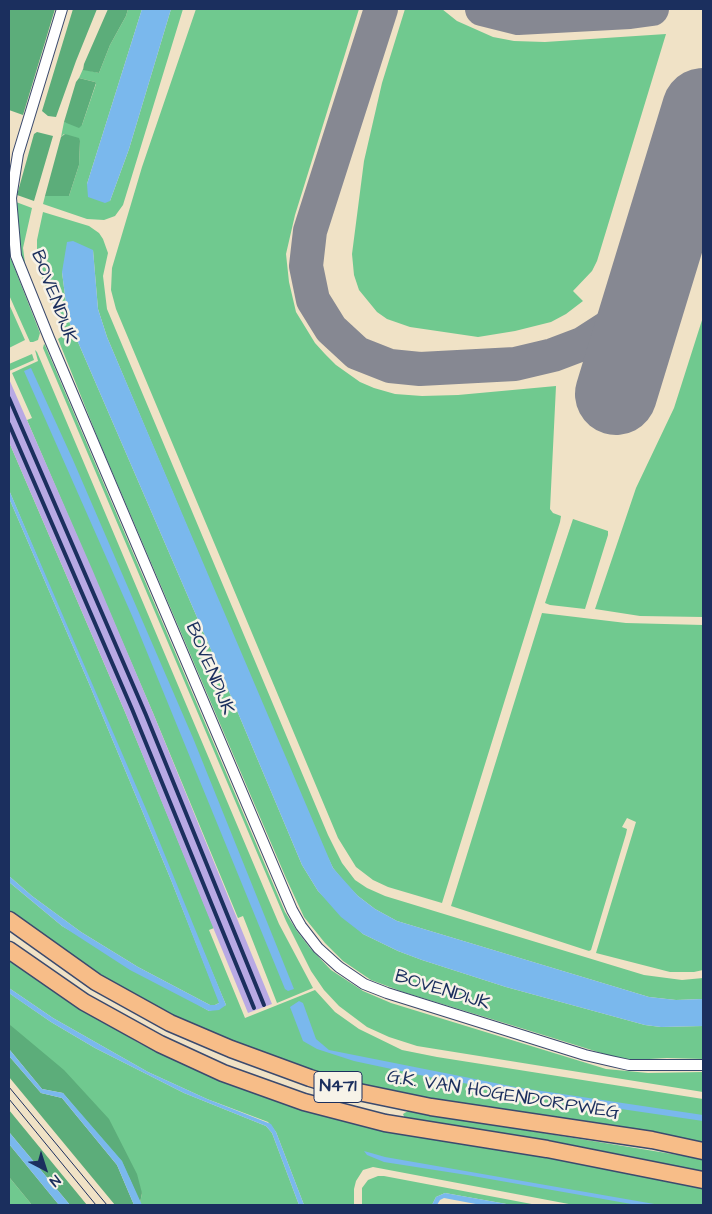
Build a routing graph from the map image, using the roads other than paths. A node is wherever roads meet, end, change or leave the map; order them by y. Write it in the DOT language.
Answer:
graph roads {
  1 [pos="62,9"];
  2 [pos="14,152"];
  3 [pos="9,920"];
  4 [pos="9,950"];
  5 [pos="703,1065"];
  6 [pos="703,1150"];
  7 [pos="701,1179"];
  1 -- 2 [label="street, BOVENDIJK"];
  2 -- 5 [label="street, BOVENDIJK"];
  3 -- 6 [label="main road, G.K. VAN HOGENDORPWEG / N471"];
  4 -- 7 [label="main road, N471"];
}
